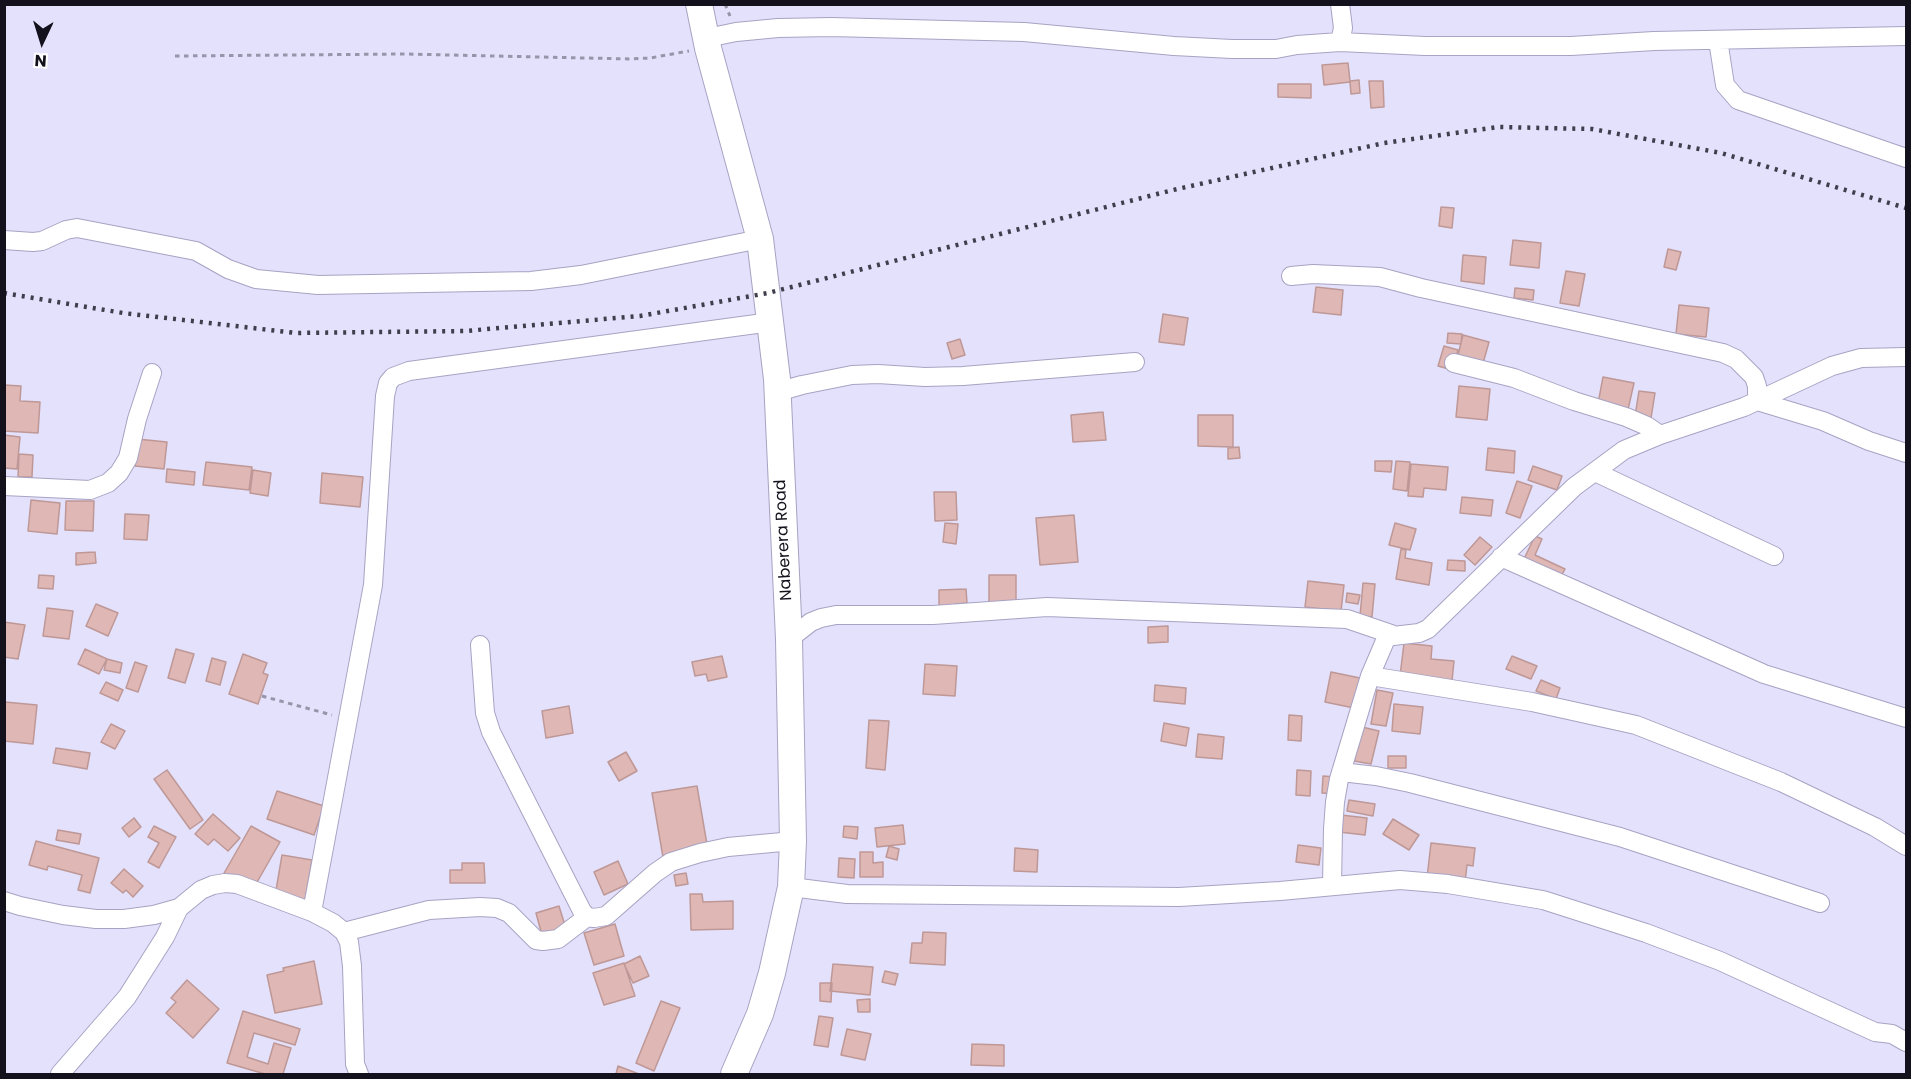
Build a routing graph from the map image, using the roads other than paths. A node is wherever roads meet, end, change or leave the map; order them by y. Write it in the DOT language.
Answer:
graph roads {
  1 [pos="699,4"];
  2 [pos="1340,4"];
  3 [pos="1906,36"];
  4 [pos="1718,40"];
  5 [pos="1340,42"];
  6 [pos="707,43"];
  7 [pos="1906,158"];
  8 [pos="760,239"];
  9 [pos="4,240"];
  10 [pos="1291,276"];
  11 [pos="771,322"];
  12 [pos="1906,357"];
  13 [pos="1135,362"];
  14 [pos="1454,363"];
  15 [pos="152,373"];
  16 [pos="777,392"];
  17 [pos="1757,401"];
  18 [pos="1659,435"];
  19 [pos="1906,453"];
  20 [pos="1595,472"];
  21 [pos="4,486"];
  22 [pos="1774,556"];
  23 [pos="1501,557"];
  24 [pos="1391,634"];
  25 [pos="789,639"];
  26 [pos="480,645"];
  27 [pos="1370,676"];
  28 [pos="1906,718"];
  29 [pos="1341,772"];
  30 [pos="793,841"];
  31 [pos="1906,846"];
  32 [pos="1332,885"];
  33 [pos="791,887"];
  34 [pos="4,901"];
  35 [pos="1820,903"];
  36 [pos="179,908"];
  37 [pos="312,912"];
  38 [pos="587,917"];
  39 [pos="344,932"];
  40 [pos="1906,1042"];
  41 [pos="356,1071"];
  42 [pos="60,1074"];
  43 [pos="734,1074"];
  1 -- 6 [label="street, Naberera Road"];
  2 -- 5 [label="street"];
  3 -- 4 [label="street"];
  4 -- 5 [label="street"];
  4 -- 7 [label="street"];
  5 -- 6 [label="street"];
  6 -- 8 [label="street, Naberera Road"];
  8 -- 9 [label="street"];
  8 -- 11 [label="street, Naberera Road"];
  10 -- 17 [label="street"];
  11 -- 16 [label="street, Naberera Road"];
  11 -- 37 [label="street"];
  12 -- 17 [label="street"];
  13 -- 16 [label="street"];
  14 -- 18 [label="street"];
  15 -- 21 [label="street"];
  16 -- 25 [label="street, Naberera Road"];
  17 -- 18 [label="street"];
  17 -- 19 [label="street"];
  18 -- 20 [label="street"];
  20 -- 22 [label="street"];
  20 -- 23 [label="street"];
  23 -- 24 [label="street"];
  23 -- 28 [label="street"];
  24 -- 25 [label="street"];
  24 -- 27 [label="street"];
  25 -- 30 [label="street, Naberera Road"];
  26 -- 38 [label="street"];
  27 -- 29 [label="street"];
  27 -- 31 [label="street"];
  29 -- 32 [label="street"];
  29 -- 35 [label="street"];
  30 -- 33 [label="street, Naberera Road"];
  30 -- 38 [label="street"];
  32 -- 33 [label="street"];
  32 -- 40 [label="street"];
  33 -- 43 [label="street, Naberera Road"];
  34 -- 36 [label="street"];
  36 -- 37 [label="street"];
  36 -- 42 [label="street"];
  37 -- 39 [label="street"];
  38 -- 39 [label="street"];
  39 -- 41 [label="street"];
}
